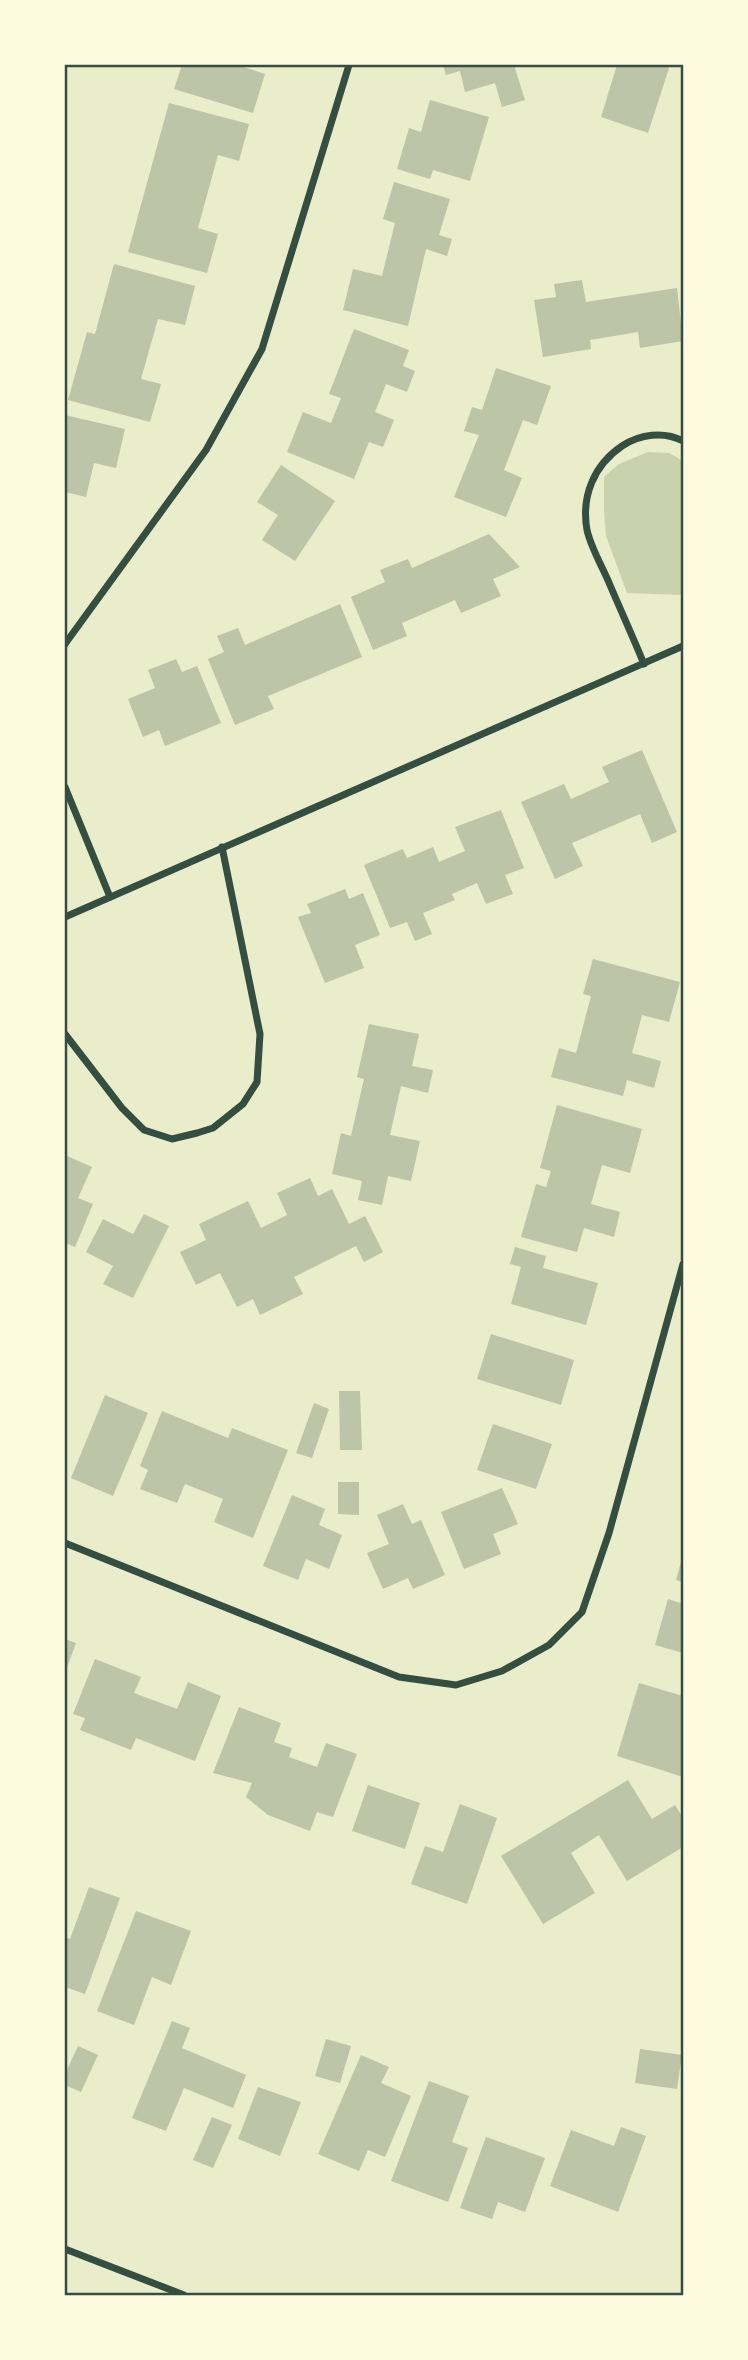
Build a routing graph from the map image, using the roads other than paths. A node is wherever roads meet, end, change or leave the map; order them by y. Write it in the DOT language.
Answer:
graph roads {
  1 [pos="349,65"];
  2 [pos="683,441"];
  3 [pos="65,644"];
  4 [pos="683,646"];
  5 [pos="644,664"];
  6 [pos="65,787"];
  7 [pos="222,847"];
  8 [pos="110,897"];
  9 [pos="65,917"];
  10 [pos="65,1034"];
  11 [pos="683,1264"];
  12 [pos="65,1543"];
  13 [pos="65,2249"];
  14 [pos="184,2295"];
  1 -- 3 [label="street"];
  2 -- 5 [label="street"];
  4 -- 5 [label="street"];
  5 -- 7 [label="street"];
  6 -- 8 [label="street"];
  7 -- 8 [label="street"];
  7 -- 10 [label="street"];
  8 -- 9 [label="street"];
  11 -- 12 [label="street"];
  13 -- 14 [label="street"];
}
